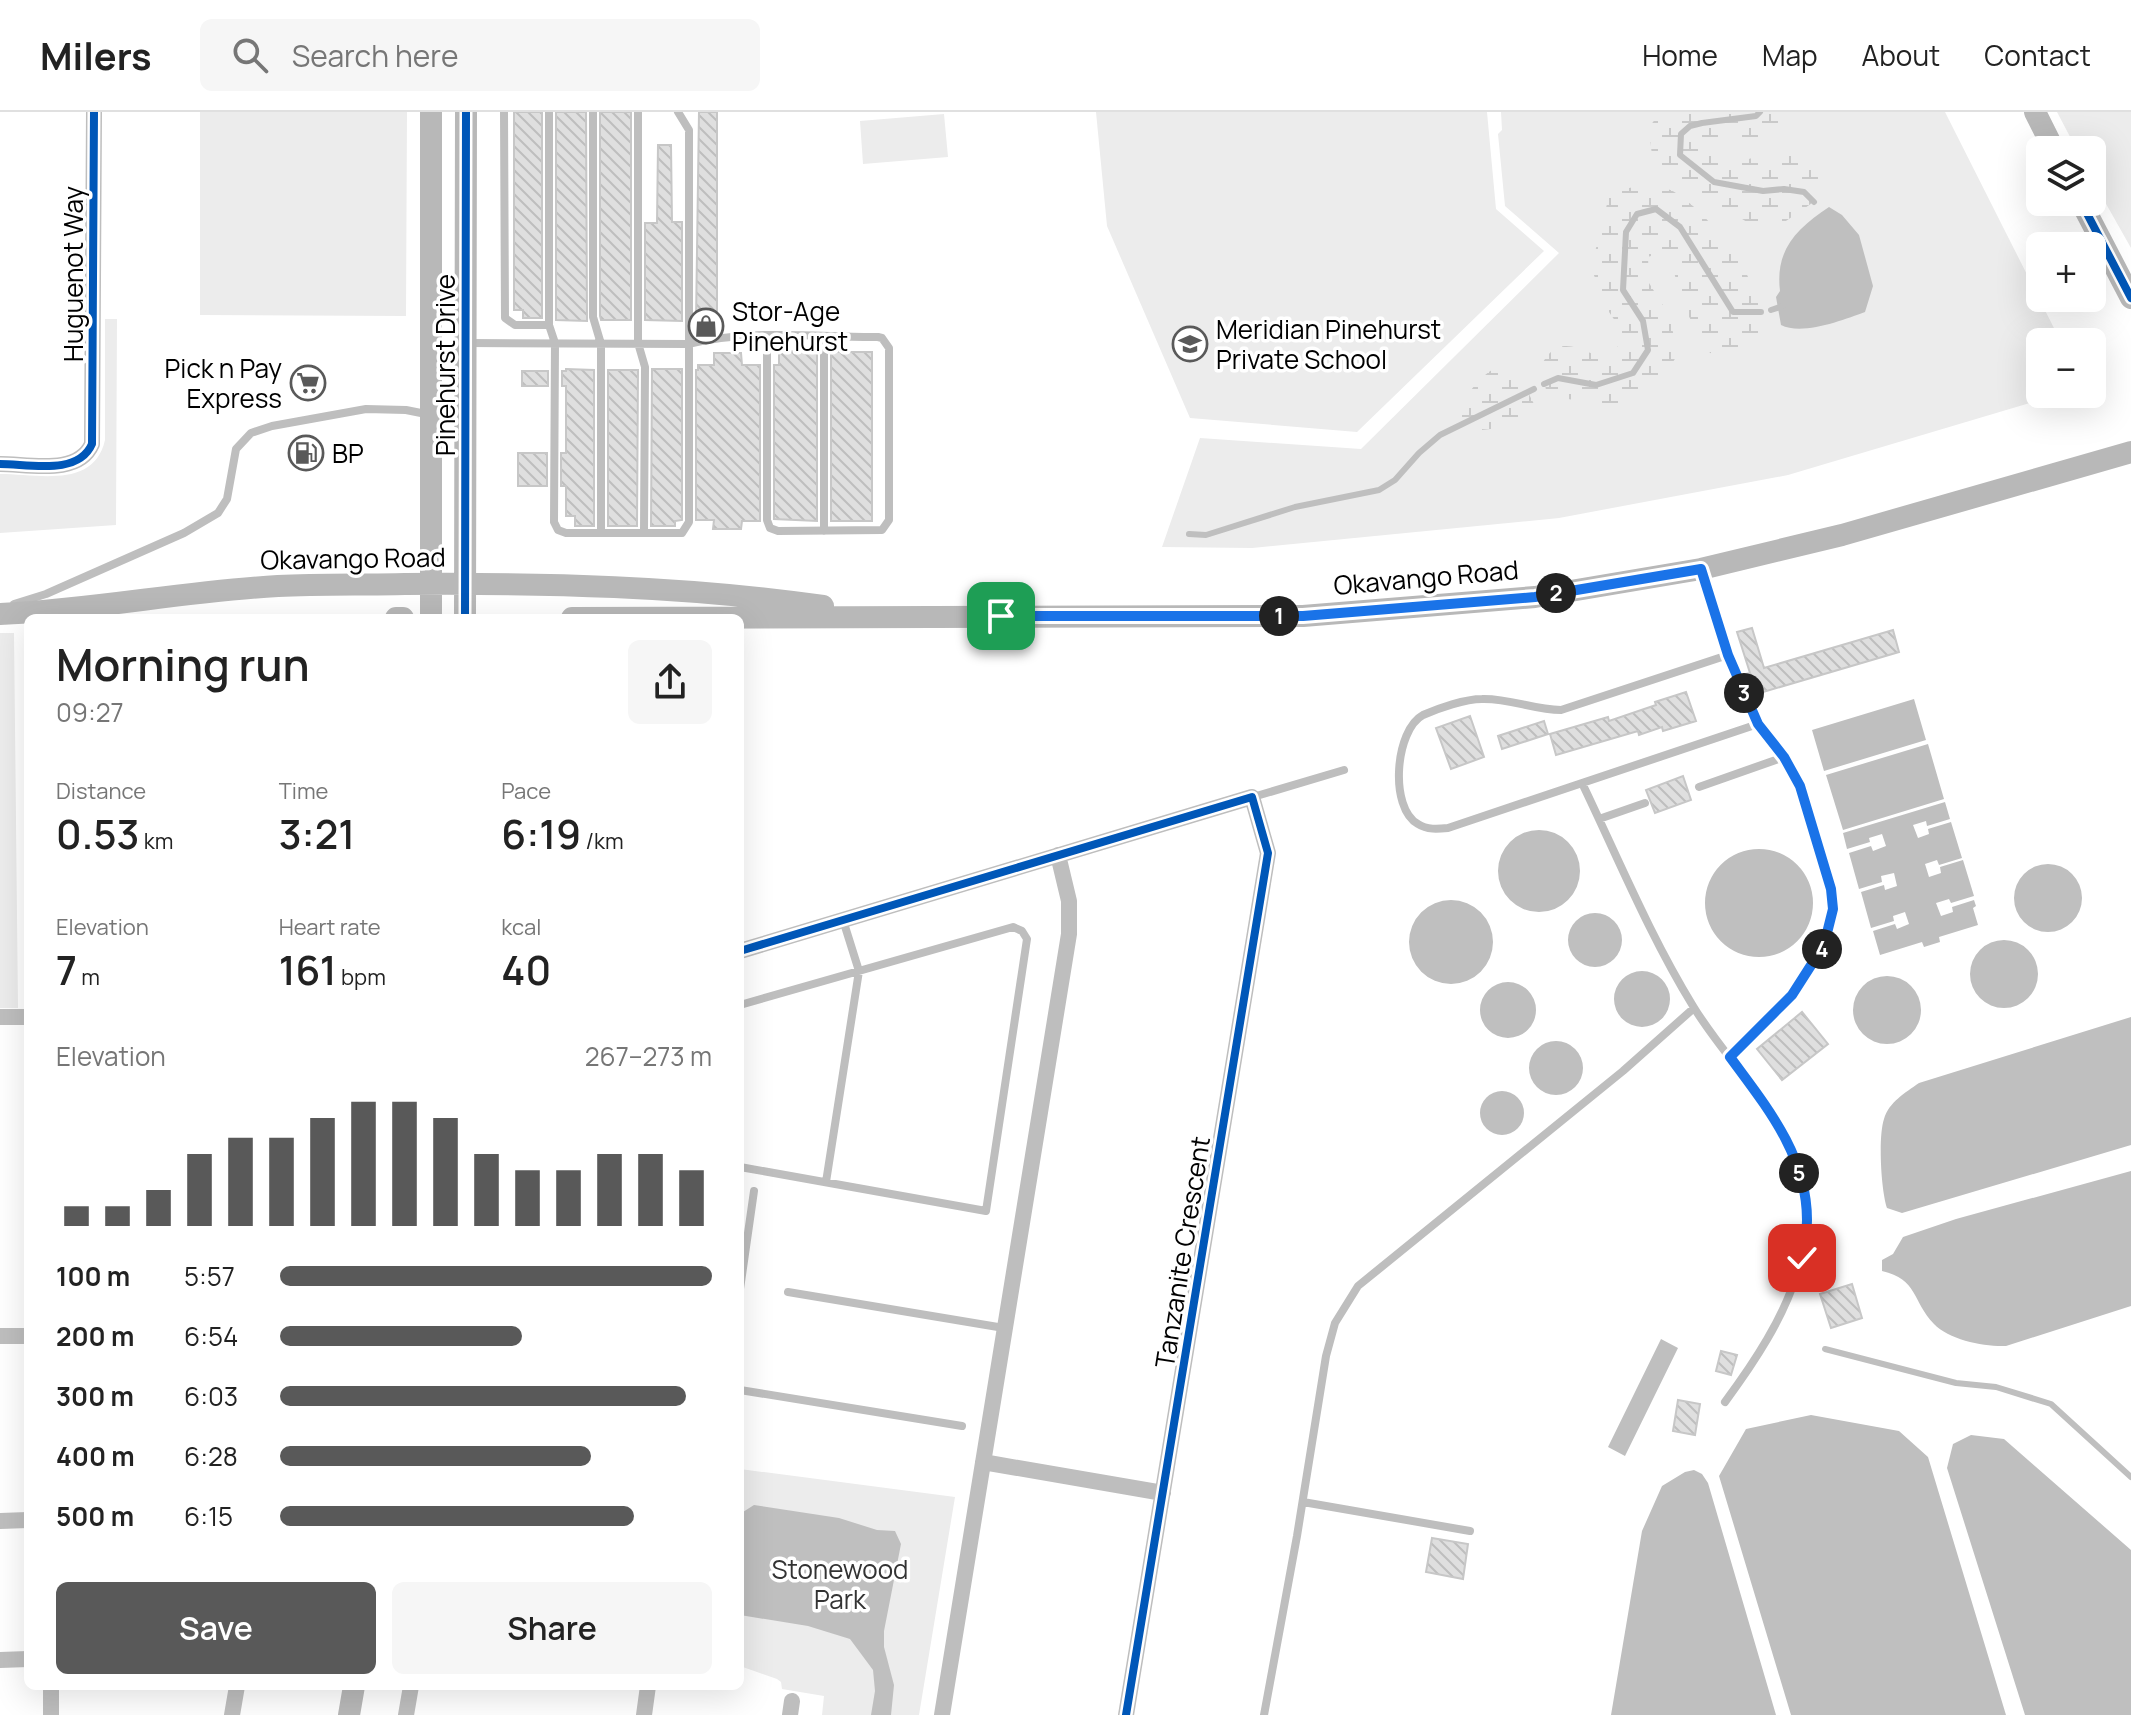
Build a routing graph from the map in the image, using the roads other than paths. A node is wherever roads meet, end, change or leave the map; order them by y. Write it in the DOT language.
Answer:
graph roads {
  1 [pos="94,112"];
  2 [pos="431,112"];
  3 [pos="466,112"];
  4 [pos="504,112"];
  5 [pos="549,112"];
  6 [pos="593,112"];
  7 [pos="638,112"];
  8 [pos="678,112"];
  9 [pos="2035,112"];
  10 [pos="2047,136"];
  11 [pos="2088,216"];
  12 [pos="2131,298"];
  13 [pos="549,325"];
  14 [pos="767,337"];
  15 [pos="824,337"];
  16 [pos="464,343"];
  17 [pos="555,343"];
  18 [pos="638,343"];
  19 [pos="601,344"];
  20 [pos="689,344"];
  21 [pos="431,415"];
  22 [pos="465,417"];
  23 [pos="2131,452"];
  24 [pos="0,464"];
  25 [pos="824,531"];
  26 [pos="601,533"];
  27 [pos="644,533"];
  28 [pos="1701,569"];
  29 [pos="431,584"];
  30 [pos="465,584"];
  31 [pos="0,606"];
  32 [pos="0,614"];
  33 [pos="431,614"];
  34 [pos="465,614"];
  35 [pos="900,616"];
  36 [pos="744,617"];
  37 [pos="24,625"];
  38 [pos="0,626"];
  39 [pos="1728,655"];
  40 [pos="1758,724"];
  41 [pos="1784,757"];
  42 [pos="1344,770"];
  43 [pos="1582,783"];
  44 [pos="1699,787"];
  45 [pos="1252,797"];
  46 [pos="1645,803"];
  47 [pos="1599,819"];
  48 [pos="1058,855"];
  49 [pos="843,920"];
  50 [pos="744,950"];
  51 [pos="859,971"];
  52 [pos="744,1004"];
  53 [pos="1694,1008"];
  54 [pos="0,1017"];
  55 [pos="24,1017"];
  56 [pos="1730,1057"];
  57 [pos="744,1168"];
  58 [pos="826,1182"];
  59 [pos="754,1191"];
  60 [pos="744,1261"];
  61 [pos="788,1292"];
  62 [pos="1005,1328"];
  63 [pos="0,1336"];
  64 [pos="24,1336"];
  65 [pos="744,1391"];
  66 [pos="1725,1402"];
  67 [pos="962,1426"];
  68 [pos="983,1462"];
  69 [pos="1163,1493"];
  70 [pos="1303,1502"];
  71 [pos="24,1520"];
  72 [pos="0,1521"];
  73 [pos="1470,1531"];
  74 [pos="24,1659"];
  75 [pos="0,1660"];
  76 [pos="51,1690"];
  77 [pos="236,1690"];
  78 [pos="353,1690"];
  79 [pos="410,1690"];
  80 [pos="647,1690"];
  81 [pos="51,1715"];
  82 [pos="232,1715"];
  83 [pos="349,1715"];
  84 [pos="406,1715"];
  85 [pos="644,1715"];
  86 [pos="942,1715"];
  87 [pos="1126,1715"];
  88 [pos="1264,1715"];
  1 -- 24 [label="street, Huguenot Way"];
  2 -- 21 [label="main road, Pinehurst Drive"];
  3 -- 16 [label="main road, Pinehurst Drive"];
  4 -- 13 [label="lane"];
  5 -- 13 [label="lane"];
  6 -- 19 [label="lane"];
  7 -- 18 [label="lane"];
  8 -- 20 [label="lane"];
  9 -- 10 [label="main road"];
  11 -- 12 [label="main road"];
  13 -- 17 [label="lane"];
  14 -- 15 [label="lane"];
  14 -- 20 [label="lane"];
  14 -- 25 [label="lane"];
  15 -- 25 [label="lane"];
  15 -- 25 [label="lane"];
  16 -- 17 [label="lane"];
  16 -- 22 [label="main road, Pinehurst Drive"];
  17 -- 19 [label="lane"];
  17 -- 26 [label="lane"];
  18 -- 19 [label="lane"];
  18 -- 20 [label="lane"];
  18 -- 27 [label="lane"];
  19 -- 26 [label="lane"];
  20 -- 27 [label="lane"];
  21 -- 22 [label="lane"];
  21 -- 29 [label="main road, Pinehurst Drive"];
  21 -- 31 [label="lane"];
  22 -- 30 [label="main road, Pinehurst Drive"];
  23 -- 28 [label="main road, Okavango Road"];
  26 -- 27 [label="lane"];
  28 -- 35 [label="main road, Okavango Road"];
  28 -- 39 [label="lane"];
  29 -- 30 [label="main road, Okavango Road"];
  29 -- 32 [label="main road, Okavango Road"];
  29 -- 33 [label="main road, Pinehurst Drive"];
  30 -- 34 [label="main road, Pinehurst Drive"];
  30 -- 35 [label="main road, Okavango Road"];
  35 -- 36 [label="main road, Okavango Road"];
  37 -- 38 [label="main road"];
  39 -- 40 [label="lane"];
  39 -- 43 [label="lane"];
  40 -- 41 [label="lane"];
  40 -- 43 [label="lane"];
  41 -- 44 [label="lane"];
  41 -- 56 [label="lane"];
  42 -- 45 [label="lane"];
  43 -- 47 [label="lane"];
  45 -- 48 [label="street"];
  45 -- 69 [label="street, Tanzanite Crescent"];
  46 -- 47 [label="lane"];
  47 -- 53 [label="lane"];
  48 -- 49 [label="street"];
  48 -- 62 [label="street"];
  49 -- 50 [label="street"];
  49 -- 51 [label="lane"];
  51 -- 52 [label="lane"];
  51 -- 58 [label="lane"];
  51 -- 58 [label="lane"];
  53 -- 56 [label="lane"];
  53 -- 70 [label="lane"];
  54 -- 55 [label="street"];
  56 -- 66 [label="lane"];
  57 -- 58 [label="lane"];
  59 -- 60 [label="lane"];
  61 -- 62 [label="lane"];
  62 -- 68 [label="street"];
  63 -- 64 [label="street"];
  65 -- 67 [label="lane"];
  68 -- 69 [label="street"];
  68 -- 86 [label="street"];
  69 -- 87 [label="street, Tanzanite Crescent"];
  70 -- 73 [label="lane"];
  70 -- 88 [label="lane"];
  71 -- 72 [label="street"];
  74 -- 75 [label="street"];
  76 -- 81 [label="street"];
  77 -- 82 [label="street"];
  78 -- 83 [label="main road"];
  79 -- 84 [label="street"];
  80 -- 85 [label="street"];
}
